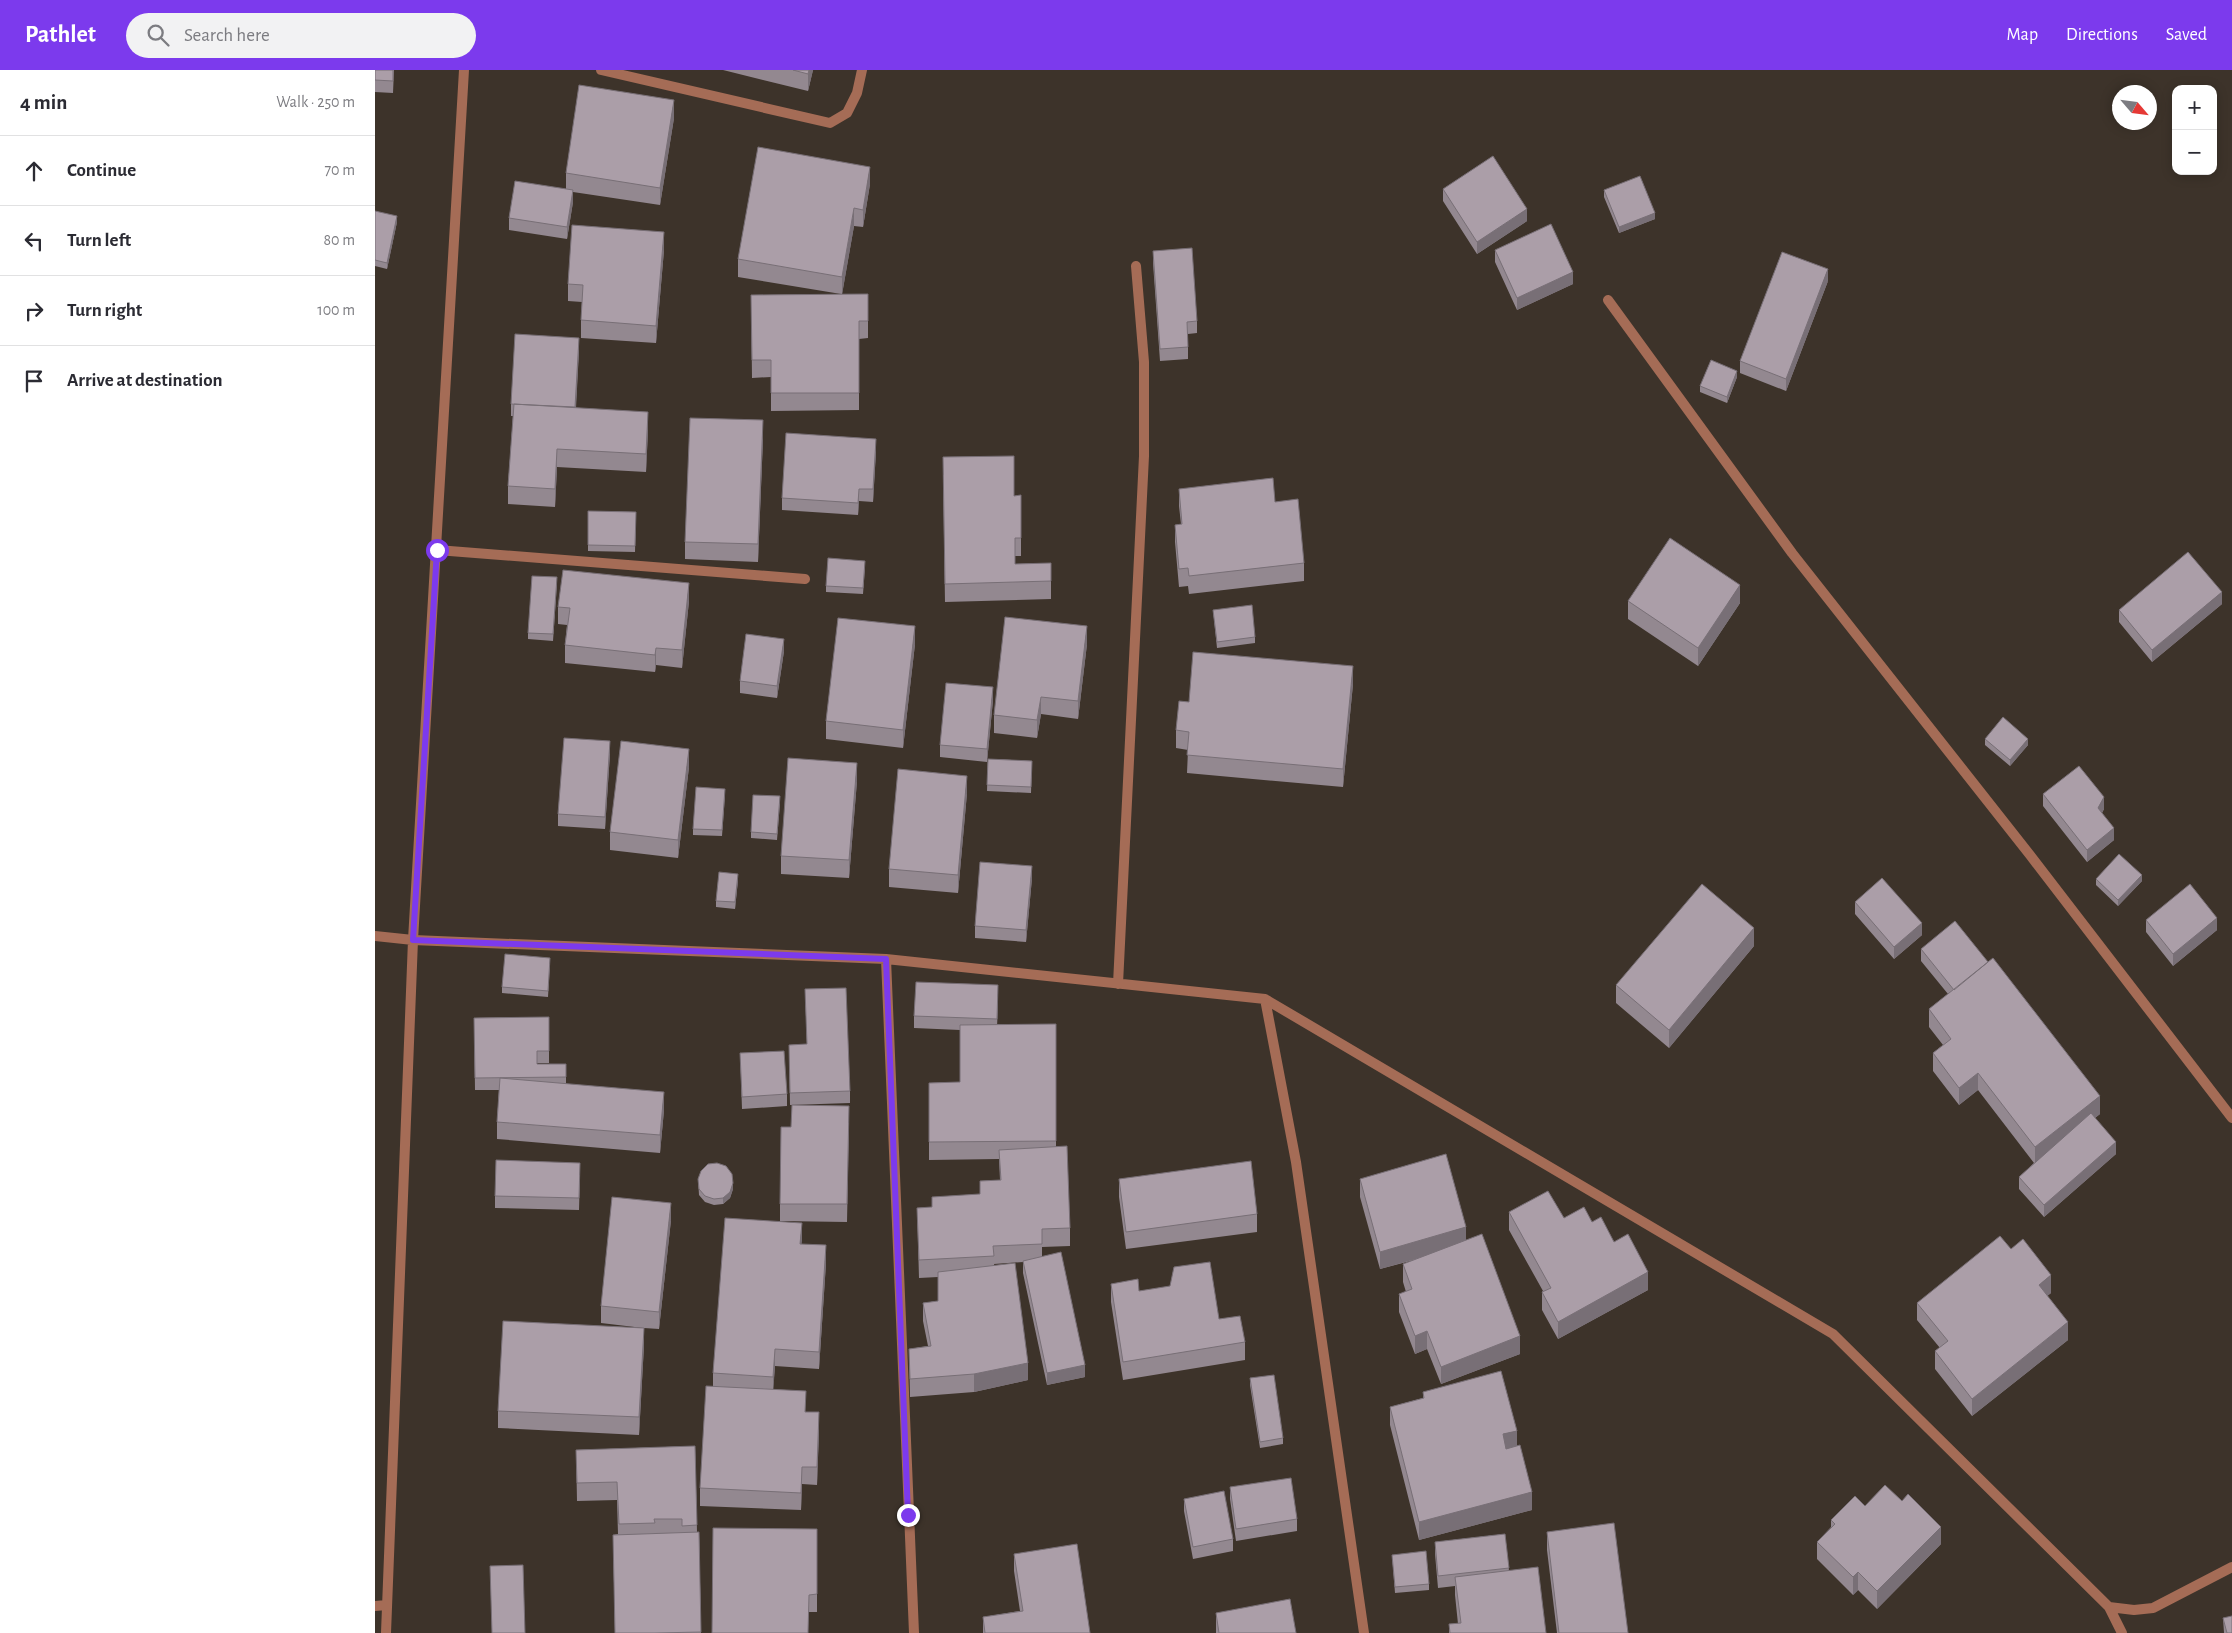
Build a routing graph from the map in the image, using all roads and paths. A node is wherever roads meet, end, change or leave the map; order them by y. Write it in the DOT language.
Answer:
graph roads {
  1 [pos="464,70"];
  2 [pos="601,70"];
  3 [pos="862,70"];
  4 [pos="1136,266"];
  5 [pos="1608,300"];
  6 [pos="437,550"];
  7 [pos="805,579"];
  8 [pos="375,936"];
  9 [pos="413,940"];
  10 [pos="886,959"];
  11 [pos="1118,984"];
  12 [pos="1265,999"];
  13 [pos="2232,1118"];
  14 [pos="2232,1567"];
  15 [pos="387,1605"];
  16 [pos="375,1606"];
  17 [pos="2109,1607"];
  18 [pos="386,1633"];
  19 [pos="914,1633"];
  20 [pos="1364,1633"];
  21 [pos="2122,1633"];
  1 -- 6 [label="street"];
  2 -- 3 [label="street"];
  4 -- 11 [label="street"];
  5 -- 13 [label="street"];
  6 -- 7 [label="street"];
  6 -- 9 [label="street"];
  8 -- 9 [label="street"];
  9 -- 10 [label="street"];
  9 -- 15 [label="street"];
  10 -- 11 [label="street"];
  10 -- 19 [label="street"];
  11 -- 12 [label="street"];
  12 -- 17 [label="street"];
  12 -- 20 [label="street"];
  14 -- 17 [label="street"];
  15 -- 16 [label="street"];
  15 -- 18 [label="street"];
  17 -- 21 [label="street"];
}
